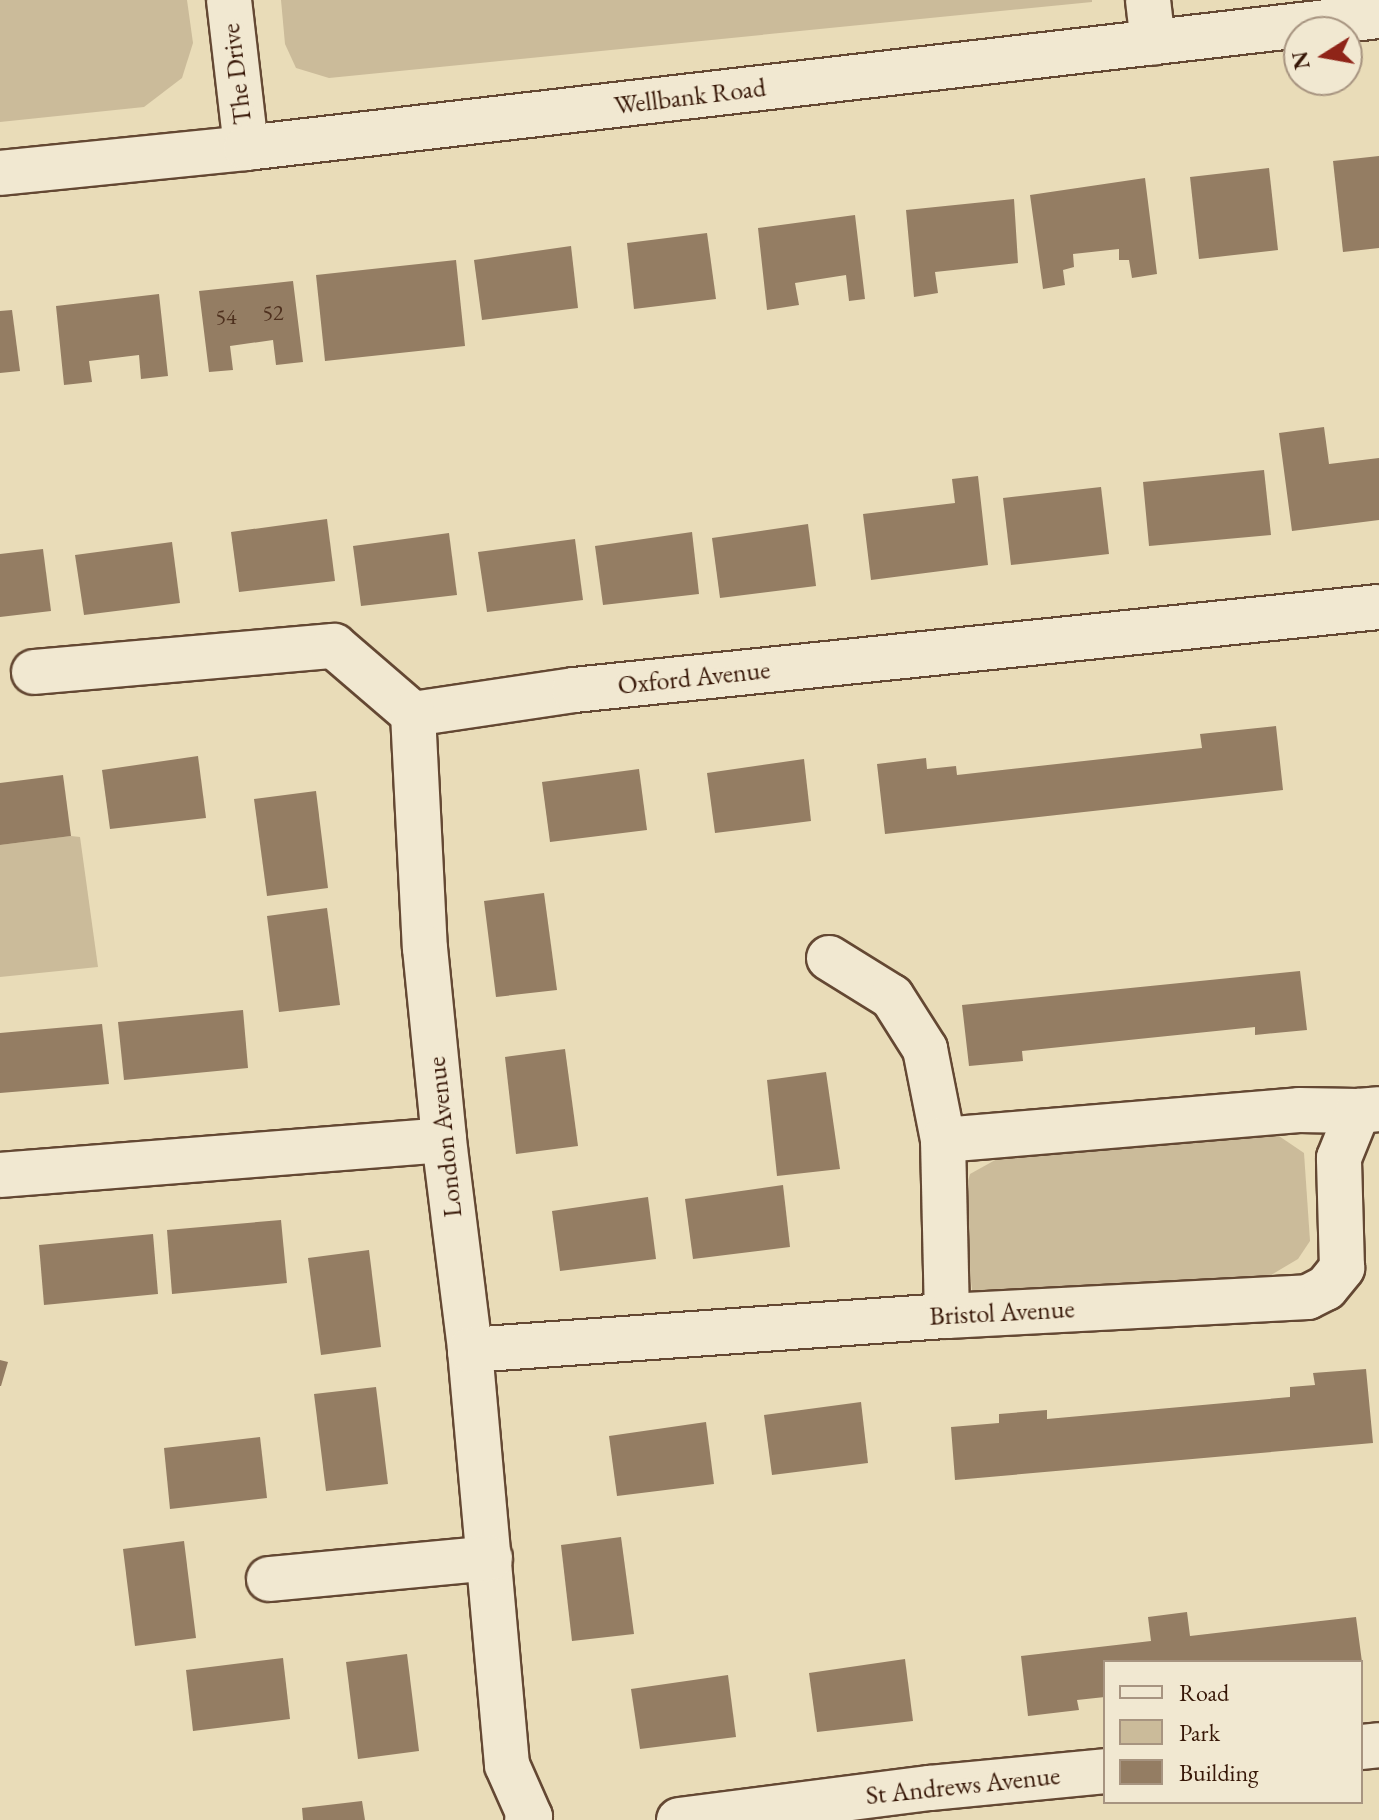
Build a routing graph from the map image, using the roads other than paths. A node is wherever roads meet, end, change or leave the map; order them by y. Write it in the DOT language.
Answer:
graph roads {
  1 [pos="229,0"];
  2 [pos="1148,0"];
  3 [pos="1379,16"];
  4 [pos="1153,43"];
  5 [pos="246,148"];
  6 [pos="0,173"];
  7 [pos="1379,607"];
  8 [pos="34,672"];
  9 [pos="413,714"];
  10 [pos="829,958"];
  11 [pos="1368,1110"];
  12 [pos="444,1140"];
  13 [pos="943,1140"];
  14 [pos="0,1175"];
  15 [pos="947,1316"];
  16 [pos="470,1350"];
  17 [pos="490,1558"];
  18 [pos="269,1579"];
  19 [pos="1103,1771"];
  20 [pos="932,1804"];
  21 [pos="532,1819"];
  22 [pos="679,1820"];
  1 -- 5 [label="street, The Drive"];
  2 -- 4 [label="street"];
  3 -- 4 [label="street, Wellbank Road"];
  4 -- 5 [label="street, Wellbank Road"];
  5 -- 6 [label="street, Wellbank Road"];
  7 -- 9 [label="street, Oxford Avenue"];
  8 -- 9 [label="street"];
  9 -- 12 [label="street, London Avenue"];
  10 -- 13 [label="street"];
  11 -- 13 [label="street"];
  11 -- 15 [label="street, Bristol Avenue"];
  12 -- 14 [label="street"];
  12 -- 16 [label="street, London Avenue"];
  13 -- 15 [label="street"];
  15 -- 16 [label="street, Bristol Avenue"];
  16 -- 17 [label="street, London Avenue"];
  17 -- 18 [label="street"];
  17 -- 21 [label="street, London Avenue"];
  19 -- 20 [label="street, St Andrews Avenue"];
  20 -- 22 [label="street, St Andrews Avenue"];
}
